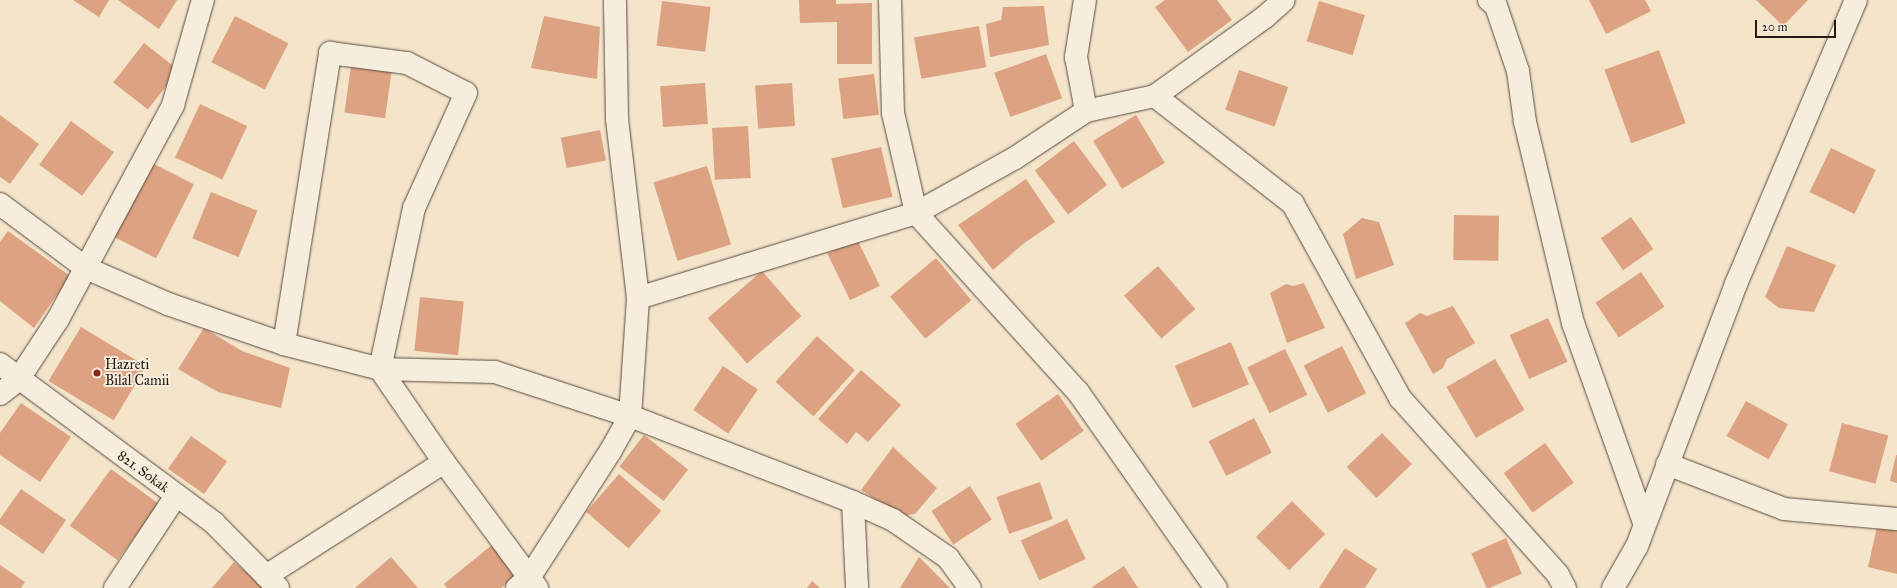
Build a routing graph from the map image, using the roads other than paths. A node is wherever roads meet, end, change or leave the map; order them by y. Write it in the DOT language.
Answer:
graph roads {
  1 [pos="203,0"];
  2 [pos="615,0"];
  3 [pos="890,0"];
  4 [pos="1086,0"];
  5 [pos="1284,0"];
  6 [pos="1489,0"];
  7 [pos="1856,0"];
  8 [pos="1155,96"];
  9 [pos="1086,111"];
  10 [pos="0,204"];
  11 [pos="916,213"];
  12 [pos="86,268"];
  13 [pos="638,298"];
  14 [pos="284,344"];
  15 [pos="0,364"];
  16 [pos="380,369"];
  17 [pos="18,380"];
  18 [pos="0,394"];
  19 [pos="630,416"];
  20 [pos="444,462"];
  21 [pos="1667,464"];
  22 [pos="176,496"];
  23 [pos="853,502"];
  24 [pos="1897,519"];
  25 [pos="1644,522"];
  26 [pos="272,582"];
  27 [pos="528,585"];
  28 [pos="115,588"];
  29 [pos="857,588"];
  30 [pos="970,588"];
  31 [pos="1216,588"];
  32 [pos="1565,588"];
  33 [pos="1613,588"];
  1 -- 12 [label="street"];
  2 -- 13 [label="street"];
  3 -- 11 [label="street"];
  4 -- 9 [label="street"];
  5 -- 8 [label="street"];
  6 -- 25 [label="street"];
  7 -- 21 [label="street"];
  8 -- 9 [label="street"];
  8 -- 32 [label="street"];
  9 -- 11 [label="street"];
  10 -- 12 [label="street"];
  11 -- 13 [label="street"];
  11 -- 31 [label="street"];
  12 -- 14 [label="street"];
  12 -- 17 [label="street"];
  13 -- 19 [label="street"];
  14 -- 16 [label="street"];
  14 -- 16 [label="street"];
  15 -- 17 [label="street, 821. Sokak"];
  16 -- 19 [label="street"];
  16 -- 20 [label="street"];
  17 -- 18 [label="street"];
  17 -- 22 [label="street, 821. Sokak"];
  19 -- 23 [label="street"];
  19 -- 27 [label="street"];
  20 -- 26 [label="street"];
  20 -- 27 [label="street"];
  21 -- 24 [label="street"];
  21 -- 25 [label="street"];
  22 -- 26 [label="street, 821. Sokak"];
  22 -- 28 [label="street"];
  23 -- 29 [label="street"];
  23 -- 30 [label="street"];
  25 -- 33 [label="street"];
}
